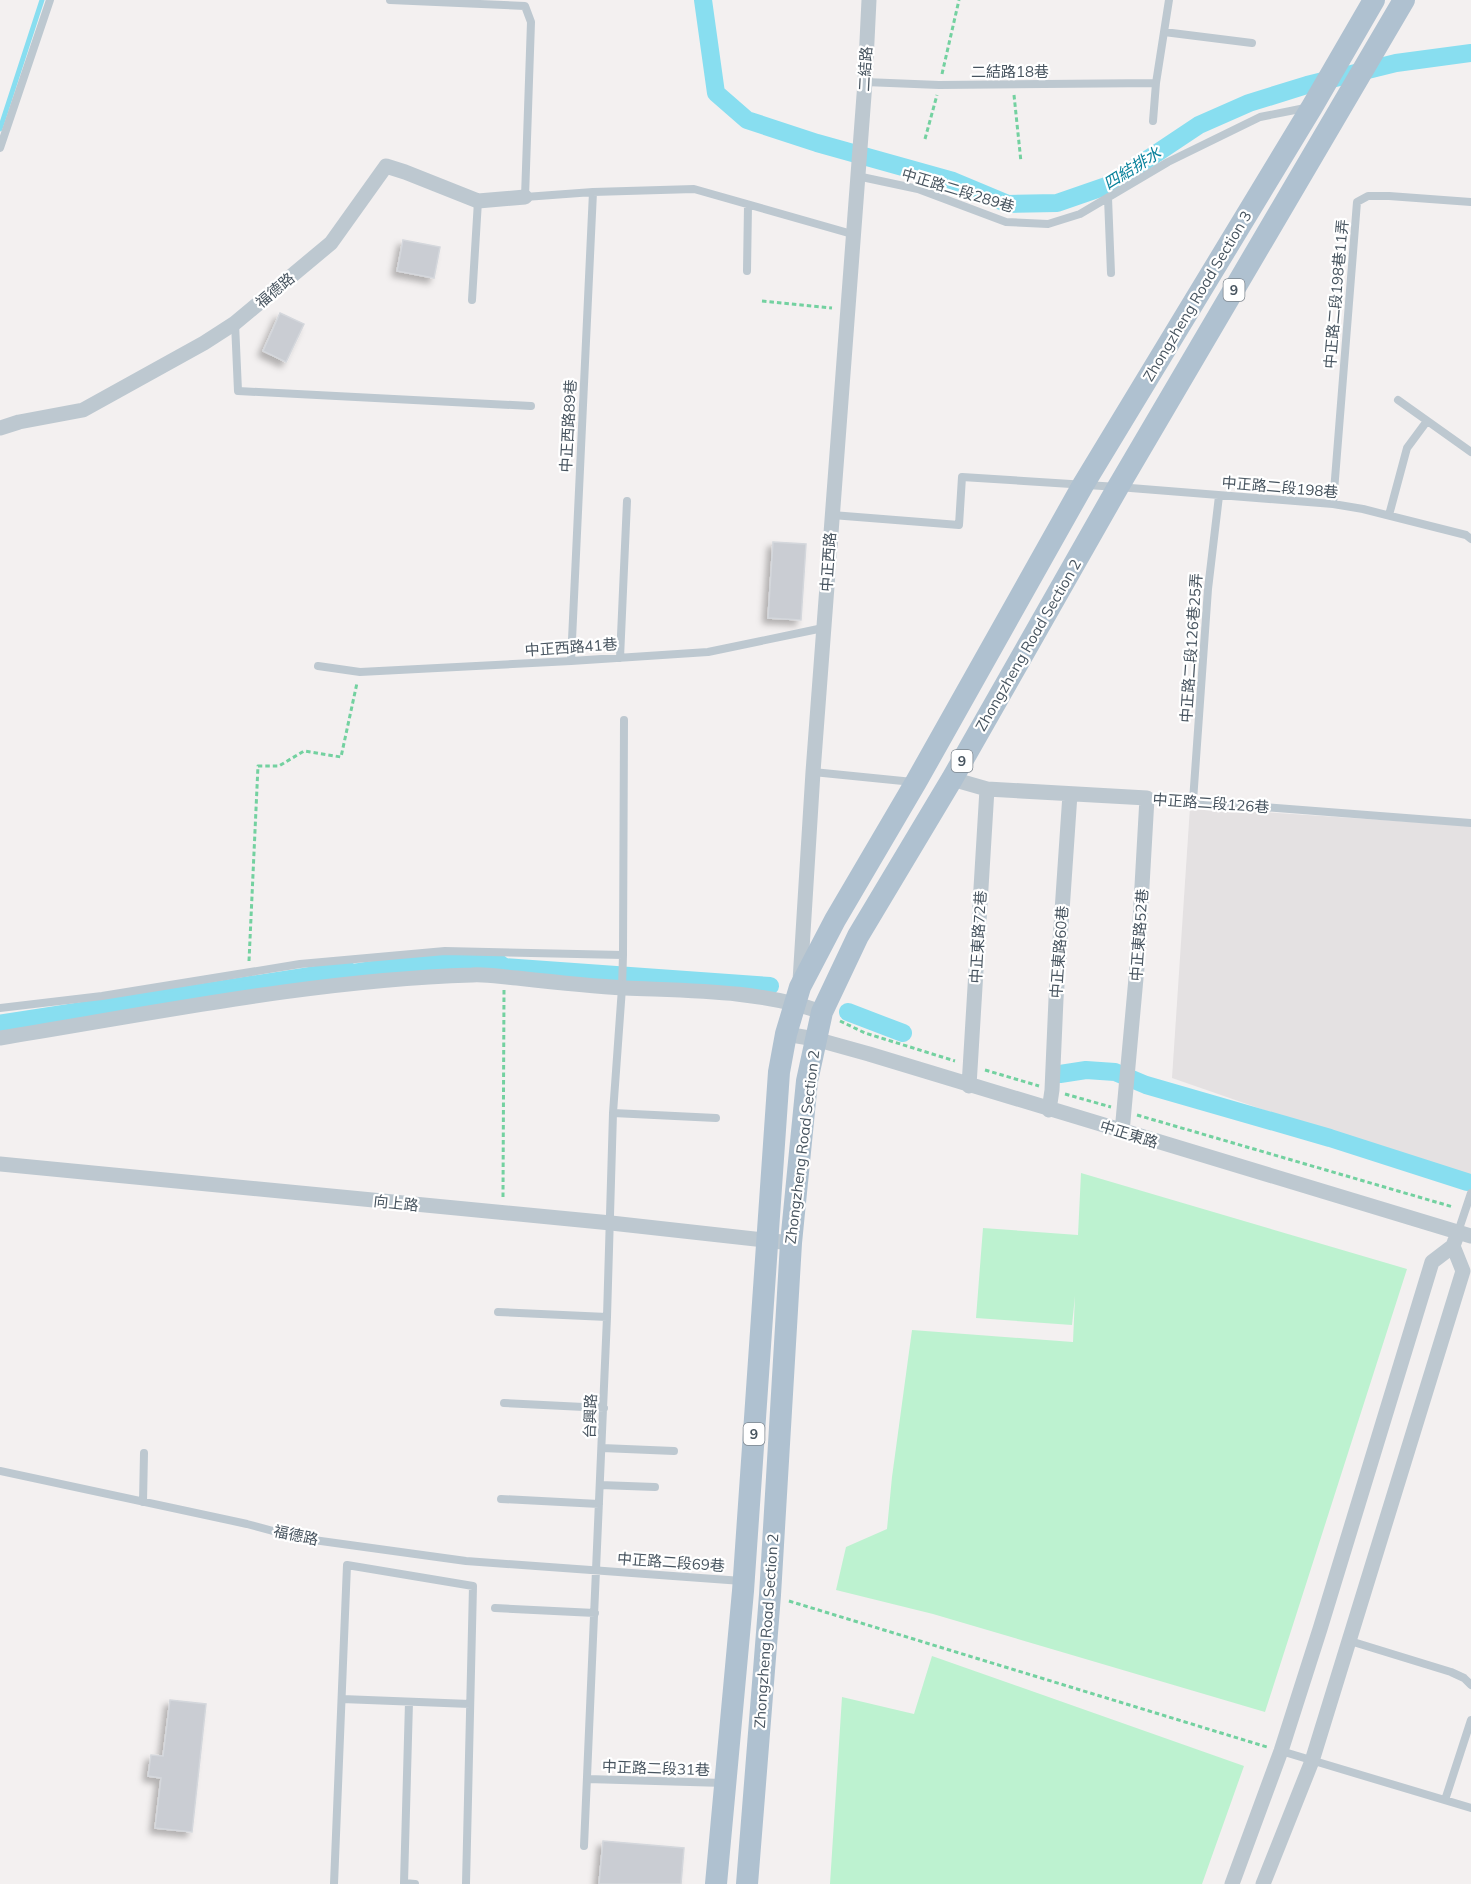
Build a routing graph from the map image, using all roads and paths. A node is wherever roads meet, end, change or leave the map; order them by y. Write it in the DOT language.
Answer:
graph roads {
  1 [pos="50,0"];
  2 [pos="390,0"];
  3 [pos="869,0"];
  4 [pos="959,0"];
  5 [pos="1169,0"];
  6 [pos="1374,0"];
  7 [pos="1404,0"];
  8 [pos="526,3"];
  9 [pos="1164,32"];
  10 [pos="1252,43"];
  11 [pos="865,82"];
  12 [pos="1156,83"];
  13 [pos="1013,84"];
  14 [pos="939,85"];
  15 [pos="1312,106"];
  16 [pos="1154,121"];
  17 [pos="860,138"];
  18 [pos="925,140"];
  19 [pos="0,148"];
  20 [pos="1020,162"];
  21 [pos="857,176"];
  22 [pos="593,192"];
  23 [pos="525,197"];
  24 [pos="1108,198"];
  25 [pos="478,201"];
  26 [pos="1471,202"];
  27 [pos="748,205"];
  28 [pos="852,234"];
  29 [pos="747,271"];
  30 [pos="1111,273"];
  31 [pos="472,300"];
  32 [pos="762,301"];
  33 [pos="847,309"];
  34 [pos="235,323"];
  35 [pos="1398,400"];
  36 [pos="531,406"];
  37 [pos="1427,421"];
  38 [pos="0,429"];
  39 [pos="1471,452"];
  40 [pos="1083,485"];
  41 [pos="1118,487"];
  42 [pos="1219,496"];
  43 [pos="627,501"];
  44 [pos="1333,504"];
  45 [pos="832,515"];
  46 [pos="1389,515"];
  47 [pos="1471,539"];
  48 [pos="823,628"];
  49 [pos="620,658"];
  50 [pos="571,661"];
  51 [pos="318,666"];
  52 [pos="360,672"];
  53 [pos="624,720"];
  54 [pos="813,772"];
  55 [pos="952,779"];
  56 [pos="916,782"];
  57 [pos="987,789"];
  58 [pos="1070,794"];
  59 [pos="1147,798"];
  60 [pos="1193,801"];
  61 [pos="1471,823"];
  62 [pos="622,955"];
  63 [pos="248,971"];
  64 [pos="504,977"];
  65 [pos="622,988"];
  66 [pos="797,994"];
  67 [pos="0,1008"];
  68 [pos="822,1012"];
  69 [pos="786,1034"];
  70 [pos="0,1038"];
  71 [pos="815,1039"];
  72 [pos="970,1066"];
  73 [pos="969,1086"];
  74 [pos="1052,1090"];
  75 [pos="1049,1110"];
  76 [pos="1125,1111"];
  77 [pos="613,1113"];
  78 [pos="716,1118"];
  79 [pos="1122,1132"];
  80 [pos="0,1164"];
  81 [pos="1471,1193"];
  82 [pos="1466,1210"];
  83 [pos="503,1214"];
  84 [pos="611,1224"];
  85 [pos="1461,1238"];
  86 [pos="768,1241"];
  87 [pos="791,1243"];
  88 [pos="498,1312"];
  89 [pos="608,1317"];
  90 [pos="504,1403"];
  91 [pos="604,1408"];
  92 [pos="602,1448"];
  93 [pos="674,1451"];
  94 [pos="144,1453"];
  95 [pos="0,1472"];
  96 [pos="600,1485"];
  97 [pos="655,1487"];
  98 [pos="501,1499"];
  99 [pos="143,1502"];
  100 [pos="599,1504"];
  101 [pos="597,1570"];
  102 [pos="744,1581"];
  103 [pos="770,1595"];
  104 [pos="495,1608"];
  105 [pos="595,1613"];
  106 [pos="1350,1641"];
  107 [pos="1471,1685"];
  108 [pos="342,1700"];
  109 [pos="409,1702"];
  110 [pos="470,1704"];
  111 [pos="1471,1720"];
  112 [pos="1281,1751"];
  113 [pos="1312,1761"];
  114 [pos="587,1779"];
  115 [pos="725,1783"];
  116 [pos="1445,1800"];
  117 [pos="1471,1808"];
  118 [pos="584,1846"];
  119 [pos="334,1884"];
  120 [pos="415,1884"];
  121 [pos="466,1884"];
  122 [pos="716,1884"];
  123 [pos="747,1884"];
  124 [pos="1232,1884"];
  125 [pos="1263,1884"];
  1 -- 19 [label="lane"];
  2 -- 8 [label="lane"];
  3 -- 11 [label="street, 二結路"];
  4 -- 14 [label="path"];
  5 -- 9 [label="lane"];
  6 -- 15 [label="main road, 9"];
  7 -- 41 [label="main road, Zhongzheng Road Section 3 / 9"];
  8 -- 23 [label="lane"];
  9 -- 10 [label="lane"];
  9 -- 12 [label="lane"];
  11 -- 14 [label="lane, 二結路18巷"];
  11 -- 17 [label="street, 二結路"];
  12 -- 13 [label="lane, 二結路18巷"];
  12 -- 16 [label="lane"];
  13 -- 14 [label="lane, 二結路18巷"];
  13 -- 20 [label="path"];
  14 -- 18 [label="path"];
  15 -- 24 [label="lane, 中正路二段289巷"];
  15 -- 40 [label="main road, Zhongzheng Road Section 3 / 9"];
  17 -- 21 [label="street, 中正西路"];
  21 -- 24 [label="lane, 中正路二段289巷"];
  21 -- 28 [label="street, 中正西路"];
  22 -- 23 [label="lane"];
  22 -- 27 [label="lane"];
  22 -- 50 [label="lane, 中正西路89巷"];
  23 -- 25 [label="street, 福德路"];
  24 -- 30 [label="lane"];
  25 -- 31 [label="lane"];
  25 -- 34 [label="street, 福德路"];
  26 -- 44 [label="lane, 中正路二段198巷11弄"];
  27 -- 28 [label="lane"];
  27 -- 29 [label="lane"];
  28 -- 33 [label="street, 中正西路"];
  32 -- 33 [label="path"];
  33 -- 45 [label="street, 中正西路"];
  34 -- 36 [label="lane"];
  34 -- 38 [label="street, 福德路"];
  35 -- 37 [label="lane"];
  37 -- 39 [label="lane"];
  37 -- 46 [label="lane"];
  40 -- 41 [label="lane, 中正路二段198巷"];
  40 -- 45 [label="lane, 中正路二段198巷"];
  40 -- 56 [label="main road, Zhongzheng Road Section 2 / 9"];
  41 -- 42 [label="lane, 中正路二段198巷"];
  41 -- 55 [label="main road, Zhongzheng Road Section 2 / 9"];
  42 -- 44 [label="lane, 中正路二段198巷"];
  42 -- 60 [label="lane, 中正路二段126巷25弄"];
  43 -- 49 [label="lane"];
  44 -- 46 [label="lane, 中正路二段198巷"];
  45 -- 48 [label="street, 中正西路"];
  46 -- 47 [label="lane, 中正路二段198巷"];
  48 -- 49 [label="lane, 中正西路41巷"];
  48 -- 54 [label="street, 中正西路"];
  49 -- 50 [label="lane, 中正西路41巷"];
  50 -- 52 [label="lane, 中正西路41巷"];
  51 -- 52 [label="lane, 中正西路41巷"];
  52 -- 63 [label="path"];
  53 -- 62 [label="lane, 台興路"];
  54 -- 56 [label="lane"];
  54 -- 66 [label="street, 中正西路"];
  55 -- 57 [label="street, 中正路二段126巷"];
  55 -- 68 [label="main road, Zhongzheng Road Section 2 / 9"];
  56 -- 66 [label="main road, Zhongzheng Road Section 2 / 9"];
  57 -- 58 [label="street, 中正路二段126巷"];
  57 -- 72 [label="street, 中正東路72巷"];
  58 -- 59 [label="street, 中正路二段126巷"];
  58 -- 74 [label="street, 中正東路60巷"];
  59 -- 60 [label="lane, 中正路二段126巷"];
  59 -- 76 [label="street, 中正東路52巷"];
  60 -- 61 [label="lane, 中正路二段126巷"];
  62 -- 63 [label="lane"];
  62 -- 65 [label="lane, 台興路"];
  63 -- 67 [label="lane"];
  64 -- 65 [label="street"];
  64 -- 70 [label="street"];
  64 -- 83 [label="path"];
  65 -- 66 [label="street"];
  65 -- 77 [label="lane, 台興路"];
  66 -- 68 [label="street"];
  66 -- 69 [label="main road, Zhongzheng Road Section 2 / 9"];
  68 -- 71 [label="main road, Zhongzheng Road Section 2 / 9"];
  68 -- 72 [label="path, 中正東路"];
  69 -- 71 [label="street, 中正東路"];
  69 -- 86 [label="main road, Zhongzheng Road Section 2 / 9"];
  71 -- 73 [label="street, 中正東路"];
  71 -- 87 [label="main road, Zhongzheng Road Section 2 / 9"];
  72 -- 73 [label="street, 中正東路72巷"];
  72 -- 74 [label="path, 中正東路"];
  73 -- 75 [label="street, 中正東路"];
  74 -- 75 [label="street, 中正東路60巷"];
  74 -- 76 [label="path, 中正東路"];
  75 -- 79 [label="street, 中正東路"];
  76 -- 79 [label="street, 中正東路52巷"];
  76 -- 82 [label="path, 中正東路"];
  77 -- 78 [label="lane"];
  77 -- 84 [label="lane, 台興路"];
  79 -- 85 [label="street, 中正東路"];
  80 -- 83 [label="street, 向上路"];
  81 -- 82 [label="lane"];
  82 -- 85 [label="lane"];
  83 -- 84 [label="street, 向上路"];
  84 -- 86 [label="street, 向上路"];
  84 -- 89 [label="lane, 台興路"];
  85 -- 106 [label="street"];
  85 -- 112 [label="street"];
  86 -- 87 [label="street, 向上路"];
  86 -- 102 [label="main road, Zhongzheng Road Section 2 / 9"];
  87 -- 103 [label="main road, Zhongzheng Road Section 2 / 9"];
  88 -- 89 [label="lane"];
  89 -- 91 [label="lane, 台興路"];
  90 -- 91 [label="lane"];
  91 -- 92 [label="lane, 台興路"];
  92 -- 93 [label="lane"];
  92 -- 96 [label="lane, 台興路"];
  94 -- 99 [label="lane"];
  95 -- 99 [label="lane, 福德路"];
  96 -- 97 [label="lane"];
  96 -- 100 [label="lane, 台興路"];
  98 -- 100 [label="lane"];
  99 -- 101 [label="lane, 福德路"];
  100 -- 101 [label="lane, 台興路"];
  101 -- 102 [label="lane, 中正路二段69巷"];
  101 -- 105 [label="lane, 台興路"];
  102 -- 115 [label="main road, Zhongzheng Road Section 2 / 9"];
  103 -- 112 [label="path"];
  103 -- 123 [label="main road, Zhongzheng Road Section 2 / 9"];
  104 -- 105 [label="lane"];
  105 -- 114 [label="lane, 台興路"];
  106 -- 107 [label="lane"];
  106 -- 113 [label="street"];
  108 -- 109 [label="lane"];
  108 -- 110 [label="lane"];
  108 -- 119 [label="lane"];
  109 -- 110 [label="lane"];
  109 -- 120 [label="lane"];
  110 -- 121 [label="lane"];
  111 -- 116 [label="lane"];
  112 -- 113 [label="lane"];
  112 -- 124 [label="street"];
  113 -- 116 [label="lane"];
  113 -- 125 [label="street"];
  114 -- 115 [label="lane, 中正路二段31巷"];
  114 -- 118 [label="lane, 台興路"];
  115 -- 122 [label="main road, Zhongzheng Road Section 2 / 9"];
  116 -- 117 [label="lane"];
}
